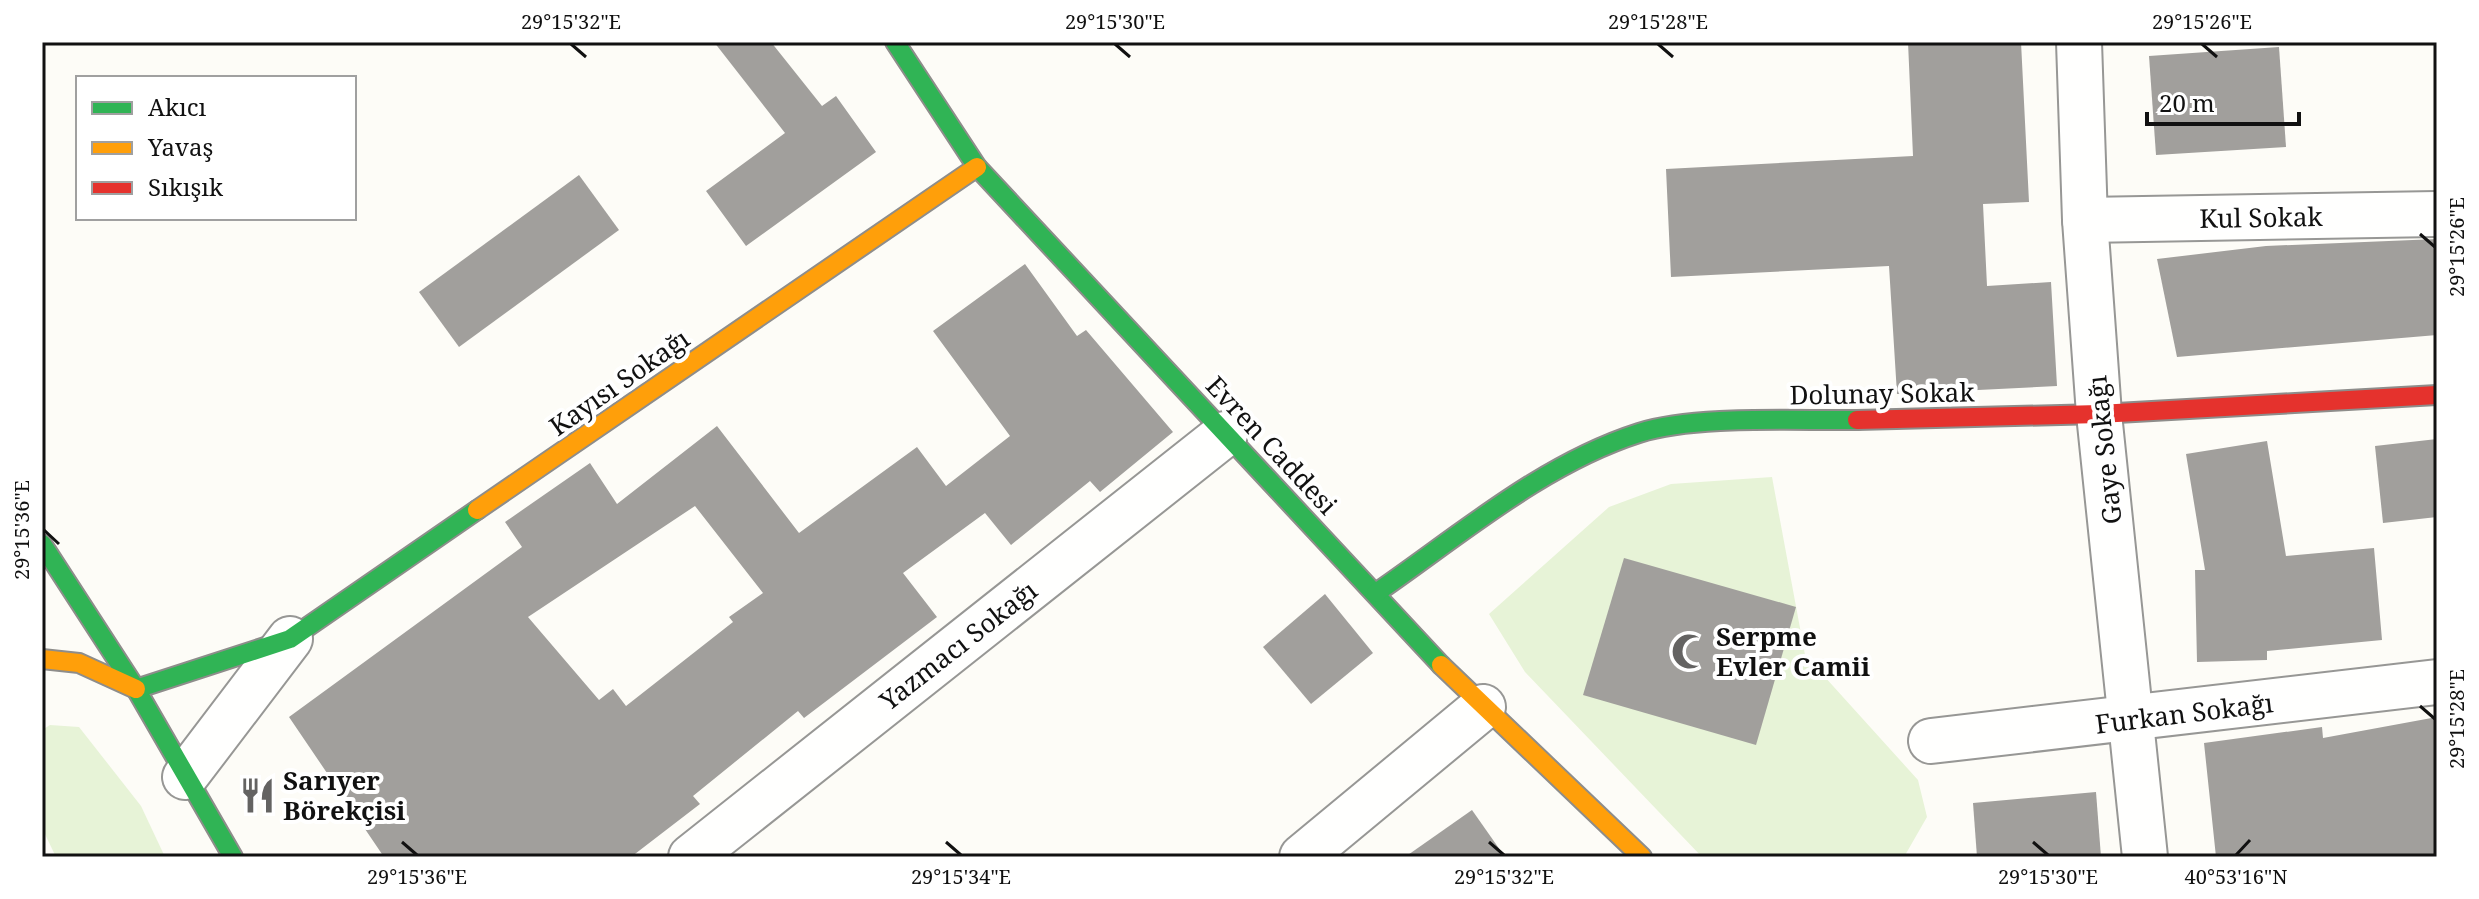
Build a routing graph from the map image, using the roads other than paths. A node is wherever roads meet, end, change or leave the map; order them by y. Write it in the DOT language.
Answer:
graph roads {
  1 [pos="895,42"];
  2 [pos="2079,42"];
  3 [pos="977,167"];
  4 [pos="2437,214"];
  5 [pos="2085,220"];
  6 [pos="2437,395"];
  7 [pos="2099,414"];
  8 [pos="1225,434"];
  9 [pos="42,544"];
  10 [pos="1376,593"];
  11 [pos="290,639"];
  12 [pos="42,659"];
  13 [pos="2437,682"];
  14 [pos="136,689"];
  15 [pos="1483,707"];
  16 [pos="2132,720"];
  17 [pos="1931,741"];
  18 [pos="185,777"];
  19 [pos="233,857"];
  20 [pos="691,857"];
  21 [pos="1302,857"];
  22 [pos="1642,857"];
  23 [pos="2145,857"];
  1 -- 3 [label="street, Evren Caddesi"];
  2 -- 5 [label="street, Gaye Sokağı"];
  3 -- 8 [label="street, Evren Caddesi"];
  3 -- 11 [label="street, Kayısı Sokağı"];
  4 -- 5 [label="street, Kul Sokak"];
  5 -- 7 [label="street, Gaye Sokağı"];
  6 -- 7 [label="street, Dolunay Sokak"];
  7 -- 10 [label="street, Dolunay Sokak"];
  7 -- 16 [label="street, Gaye Sokağı"];
  8 -- 10 [label="street, Evren Caddesi"];
  8 -- 20 [label="street, Yazmacı Sokağı"];
  9 -- 14 [label="street"];
  10 -- 15 [label="street, Evren Caddesi"];
  11 -- 14 [label="street, Kayısı Sokağı"];
  11 -- 18 [label="street"];
  12 -- 14 [label="street"];
  13 -- 16 [label="street, Furkan Sokağı"];
  14 -- 18 [label="street"];
  15 -- 21 [label="street"];
  15 -- 22 [label="street, Evren Caddesi"];
  16 -- 17 [label="street, Furkan Sokağı"];
  16 -- 23 [label="street, Gaye Sokağı"];
  18 -- 19 [label="street"];
}
